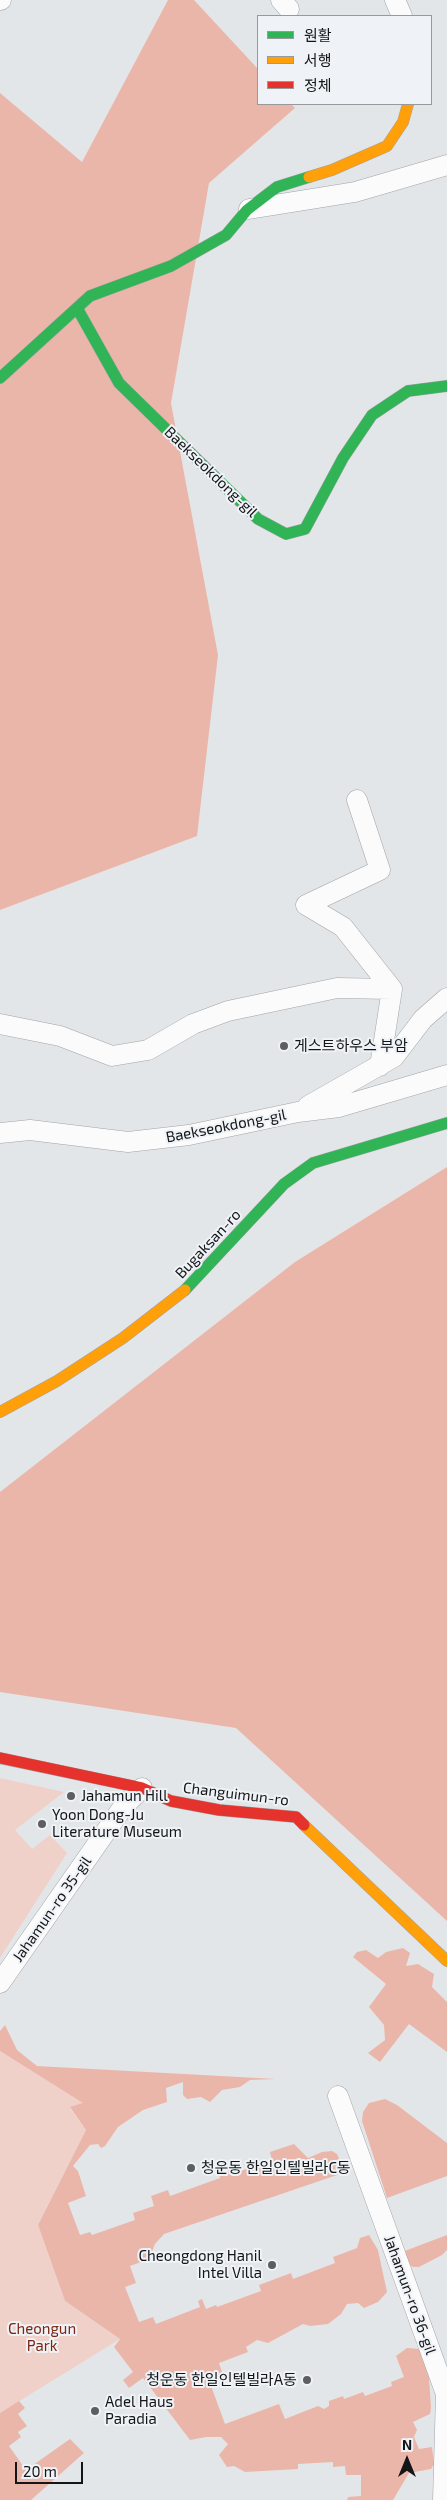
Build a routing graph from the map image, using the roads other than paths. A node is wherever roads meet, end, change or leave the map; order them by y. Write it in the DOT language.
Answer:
graph roads {
  1 [pos="395,0"];
  2 [pos="402,15"];
  3 [pos="408,105"];
  4 [pos="447,165"];
  5 [pos="247,210"];
  6 [pos="77,308"];
  7 [pos="0,378"];
  8 [pos="447,386"];
  9 [pos="357,800"];
  10 [pos="392,989"];
  11 [pos="447,998"];
  12 [pos="0,1024"];
  13 [pos="380,1066"];
  14 [pos="447,1075"];
  15 [pos="298,1112"];
  16 [pos="447,1123"];
  17 [pos="0,1133"];
  18 [pos="0,1412"];
  19 [pos="0,1758"];
  20 [pos="142,1788"];
  21 [pos="447,1961"];
  22 [pos="0,1983"];
  23 [pos="338,2096"];
  24 [pos="443,2500"];
  1 -- 2 [label="street"];
  3 -- 5 [label="street"];
  4 -- 5 [label="street"];
  5 -- 6 [label="street"];
  6 -- 7 [label="street"];
  6 -- 8 [label="street, Baekseokdong-gil"];
  9 -- 10 [label="street"];
  10 -- 12 [label="street"];
  10 -- 13 [label="street"];
  11 -- 13 [label="street"];
  13 -- 15 [label="street"];
  14 -- 15 [label="street, Baekseokdong-gil"];
  15 -- 17 [label="street, Baekseokdong-gil"];
  16 -- 18 [label="street, Bugaksan-ro"];
  19 -- 20 [label="street, Changuimun-ro"];
  20 -- 21 [label="street, Changuimun-ro"];
  20 -- 22 [label="street, Jahamun-ro 35-gil"];
  23 -- 24 [label="street, Jahamun-ro 36-gil"];
}
